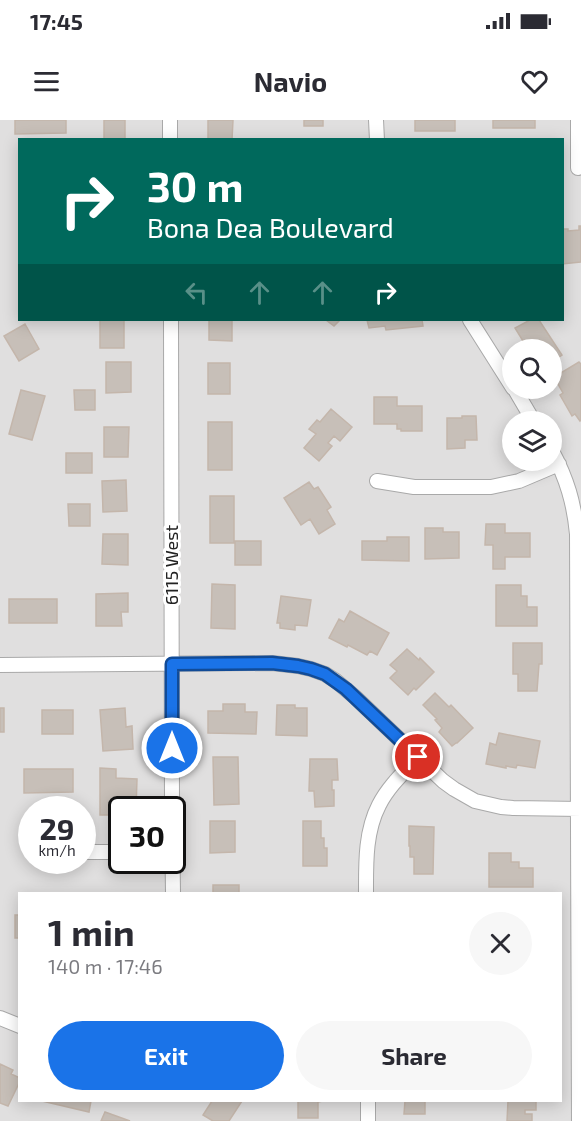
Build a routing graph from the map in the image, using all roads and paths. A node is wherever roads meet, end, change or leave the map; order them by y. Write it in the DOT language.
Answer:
graph roads {
  1 [pos="170,120"];
  2 [pos="376,120"];
  3 [pos="578,120"];
  4 [pos="170,138"];
  5 [pos="377,138"];
  6 [pos="578,168"];
  7 [pos="171,321"];
  8 [pos="471,321"];
  9 [pos="502,371"];
  10 [pos="562,470"];
  11 [pos="544,471"];
  12 [pos="377,481"];
  13 [pos="172,664"];
  14 [pos="0,665"];
  15 [pos="418,757"];
  16 [pos="172,796"];
  17 [pos="579,808"];
  18 [pos="173,874"];
  19 [pos="173,892"];
  20 [pos="366,892"];
  21 [pos="0,1018"];
  22 [pos="18,1025"];
  23 [pos="368,1102"];
  24 [pos="368,1121"];
  25 [pos="579,1121"];
  1 -- 4 [label="street"];
  2 -- 5 [label="street"];
  3 -- 6 [label="street"];
  7 -- 13 [label="street, 6115 West"];
  8 -- 9 [label="street"];
  10 -- 17 [label="street"];
  11 -- 12 [label="street"];
  13 -- 14 [label="street"];
  13 -- 15 [label="street"];
  13 -- 16 [label="street, 6115 West"];
  15 -- 17 [label="street"];
  15 -- 20 [label="street"];
  17 -- 25 [label="street"];
  18 -- 19 [label="street"];
  21 -- 22 [label="street"];
  23 -- 24 [label="street"];
}
